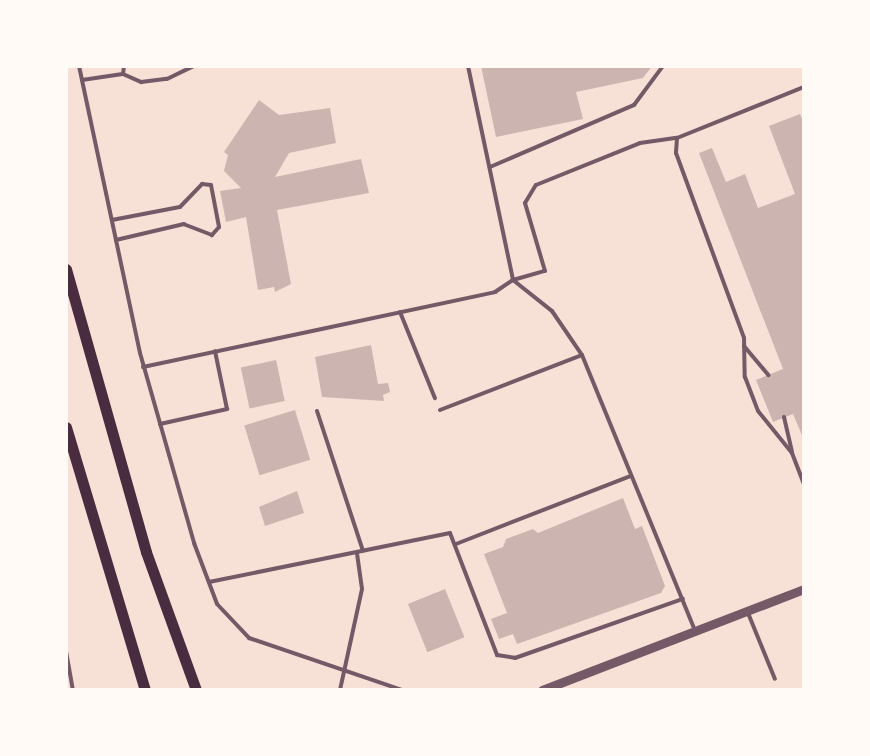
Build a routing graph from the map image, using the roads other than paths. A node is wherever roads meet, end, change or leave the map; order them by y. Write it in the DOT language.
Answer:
graph roads {
  1 [pos="79,66"];
  2 [pos="124,66"];
  3 [pos="194,66"];
  4 [pos="468,66"];
  5 [pos="663,66"];
  6 [pos="123,74"];
  7 [pos="82,80"];
  8 [pos="804,87"];
  9 [pos="677,138"];
  10 [pos="489,167"];
  11 [pos="112,220"];
  12 [pos="116,240"];
  13 [pos="66,269"];
  14 [pos="513,280"];
  15 [pos="400,312"];
  16 [pos="744,346"];
  17 [pos="215,351"];
  18 [pos="582,355"];
  19 [pos="143,367"];
  20 [pos="768,375"];
  21 [pos="435,398"];
  22 [pos="440,410"];
  23 [pos="317,411"];
  24 [pos="784,417"];
  25 [pos="160,424"];
  26 [pos="66,427"];
  27 [pos="792,453"];
  28 [pos="630,476"];
  29 [pos="804,484"];
  30 [pos="456,544"];
  31 [pos="363,551"];
  32 [pos="357,552"];
  33 [pos="209,582"];
  34 [pos="804,589"];
  35 [pos="683,599"];
  36 [pos="747,611"];
  37 [pos="695,631"];
  38 [pos="66,651"];
  39 [pos="348,670"];
  40 [pos="775,679"];
  41 [pos="73,690"];
  42 [pos="145,690"];
  43 [pos="196,690"];
  44 [pos="340,690"];
  45 [pos="402,690"];
  46 [pos="542,690"];
  1 -- 7 [label="lane"];
  2 -- 6 [label="lane"];
  3 -- 6 [label="lane"];
  4 -- 10 [label="lane"];
  5 -- 10 [label="lane"];
  6 -- 7 [label="lane"];
  7 -- 11 [label="lane"];
  8 -- 9 [label="lane"];
  9 -- 14 [label="lane"];
  9 -- 16 [label="lane"];
  10 -- 14 [label="lane"];
  11 -- 12 [label="lane"];
  11 -- 12 [label="lane"];
  12 -- 19 [label="lane"];
  13 -- 43 [label="main road"];
  14 -- 15 [label="lane"];
  14 -- 18 [label="lane"];
  15 -- 17 [label="lane"];
  15 -- 21 [label="lane"];
  16 -- 20 [label="lane"];
  16 -- 27 [label="lane"];
  17 -- 19 [label="lane"];
  17 -- 25 [label="lane"];
  18 -- 22 [label="lane"];
  18 -- 28 [label="lane"];
  19 -- 25 [label="lane"];
  23 -- 31 [label="lane"];
  24 -- 27 [label="lane"];
  25 -- 33 [label="lane"];
  26 -- 42 [label="main road"];
  27 -- 29 [label="lane"];
  28 -- 30 [label="lane"];
  28 -- 35 [label="lane"];
  30 -- 31 [label="lane"];
  30 -- 35 [label="lane"];
  31 -- 32 [label="lane"];
  32 -- 33 [label="lane"];
  32 -- 39 [label="lane"];
  33 -- 39 [label="lane"];
  34 -- 36 [label="street"];
  35 -- 37 [label="lane"];
  36 -- 37 [label="street"];
  36 -- 40 [label="lane"];
  37 -- 46 [label="street"];
  38 -- 41 [label="lane"];
  39 -- 44 [label="lane"];
  39 -- 45 [label="lane"];
}
